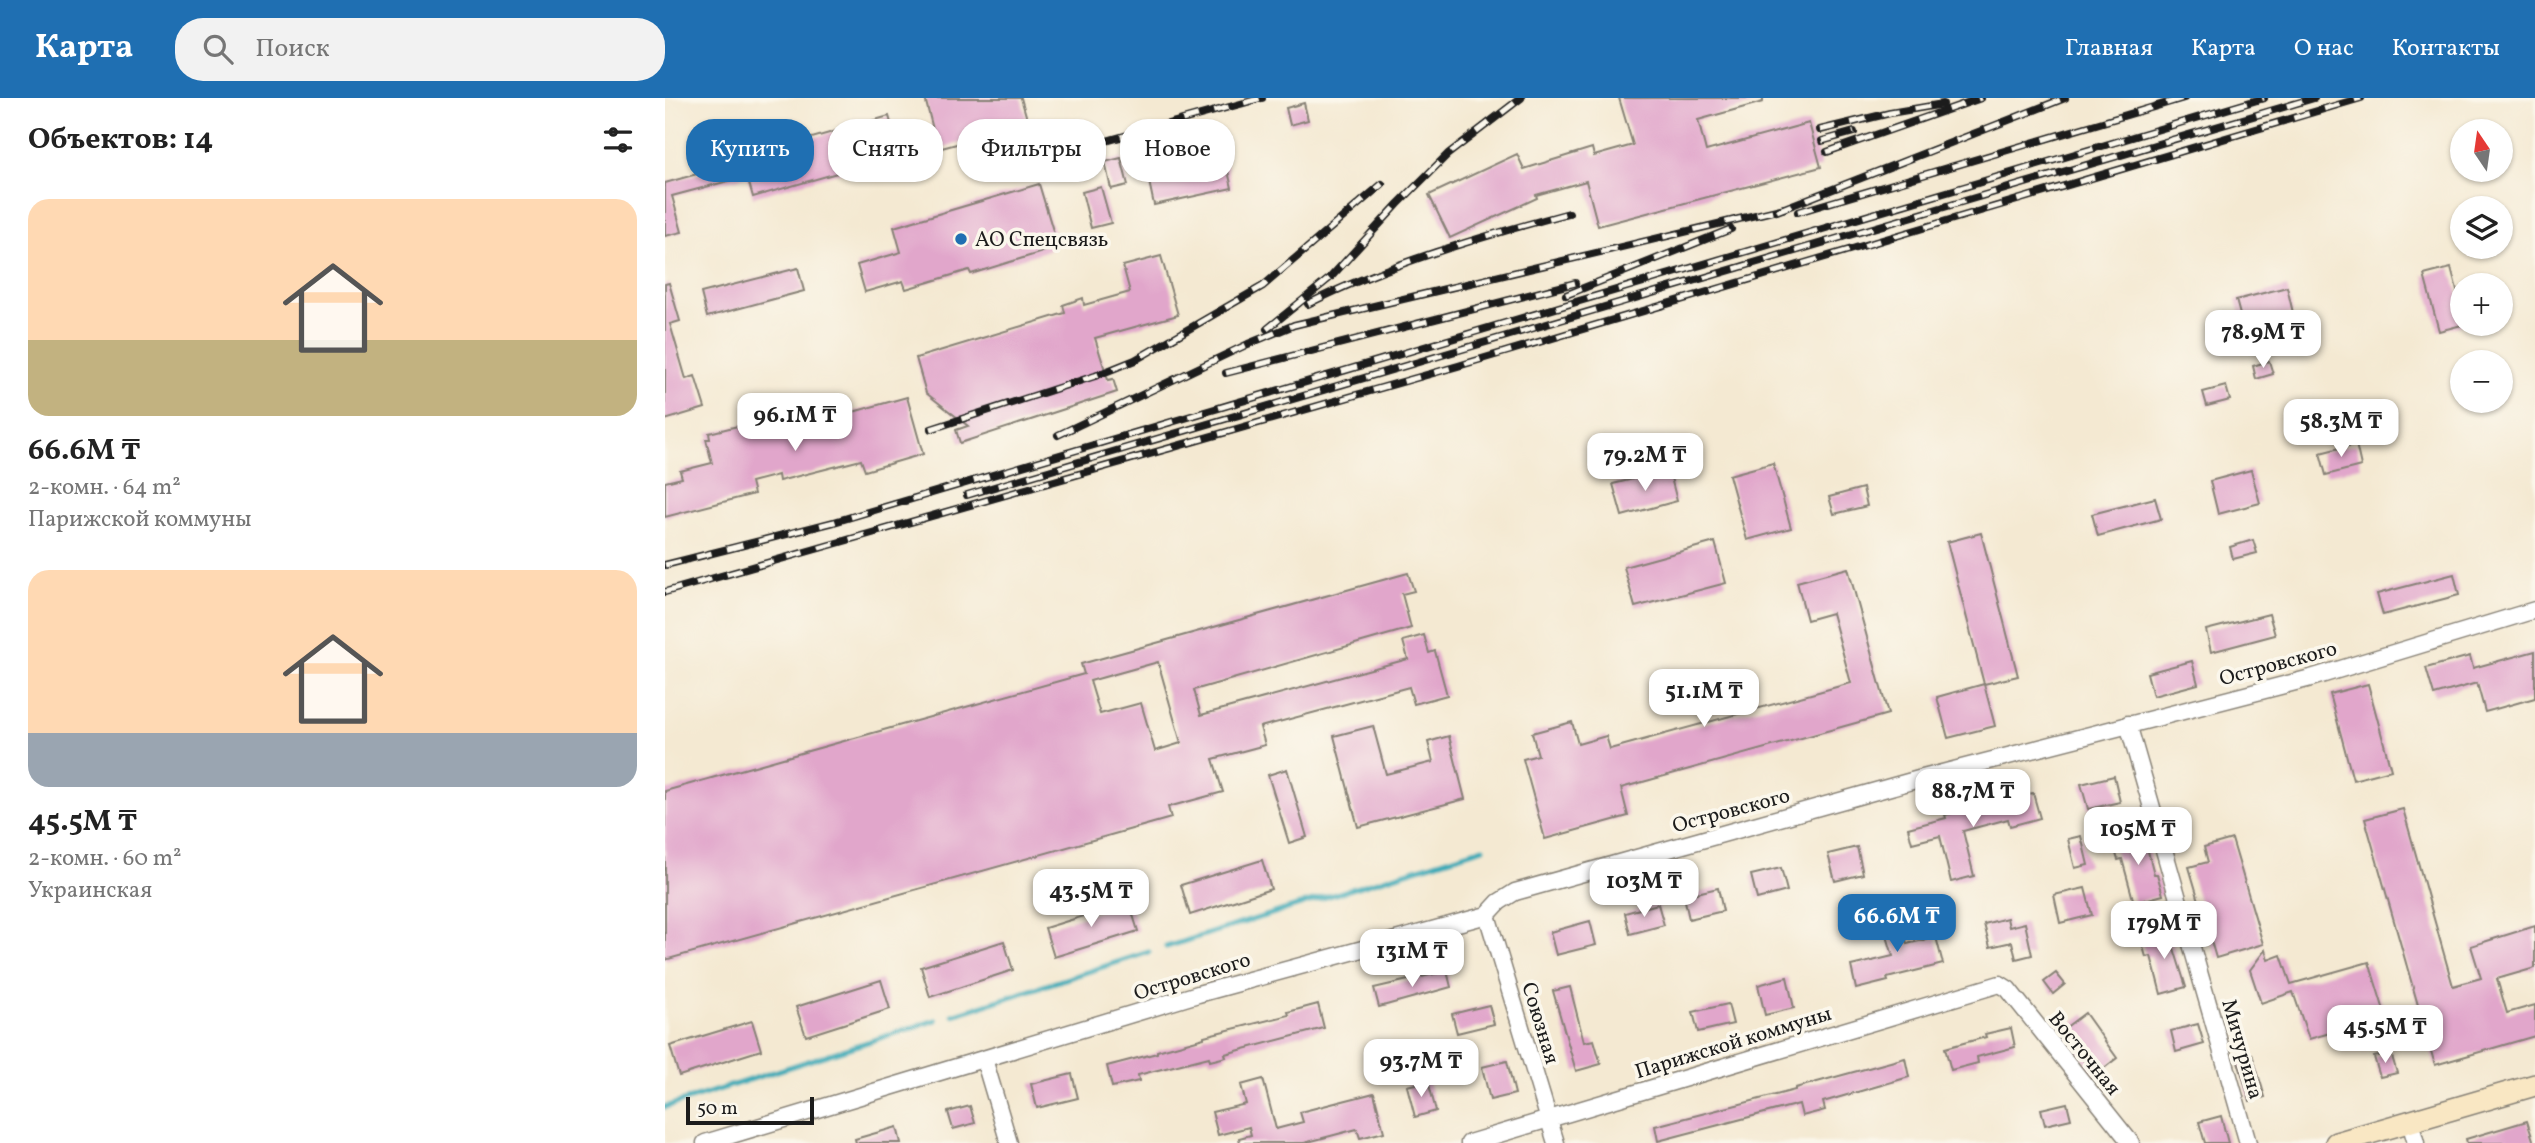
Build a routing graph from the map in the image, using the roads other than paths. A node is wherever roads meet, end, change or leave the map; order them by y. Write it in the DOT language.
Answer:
graph roads {
  1 [pos="2535,610"];
  2 [pos="2128,724"];
  3 [pos="1487,915"];
  4 [pos="2008,989"];
  5 [pos="984,1059"];
  6 [pos="2535,1085"];
  7 [pos="1548,1119"];
  8 [pos="2410,1122"];
  9 [pos="705,1143"];
  10 [pos="1009,1143"];
  11 [pos="1469,1143"];
  12 [pos="1556,1143"];
  13 [pos="2131,1143"];
  14 [pos="2248,1143"];
  15 [pos="2336,1143"];
  16 [pos="2416,1143"];
  1 -- 2 [label="street, Островского"];
  2 -- 3 [label="street, Островского"];
  2 -- 14 [label="street, Мичурина"];
  3 -- 5 [label="street, Островского"];
  3 -- 7 [label="street, Союзная"];
  4 -- 7 [label="street, Парижской коммуны"];
  4 -- 13 [label="street, Восточная"];
  5 -- 9 [label="street, Островского"];
  5 -- 10 [label="street"];
  6 -- 8 [label="street"];
  7 -- 11 [label="street, Парижской коммуны"];
  7 -- 12 [label="street, Союзная"];
  8 -- 15 [label="street"];
  8 -- 16 [label="street"];
}
